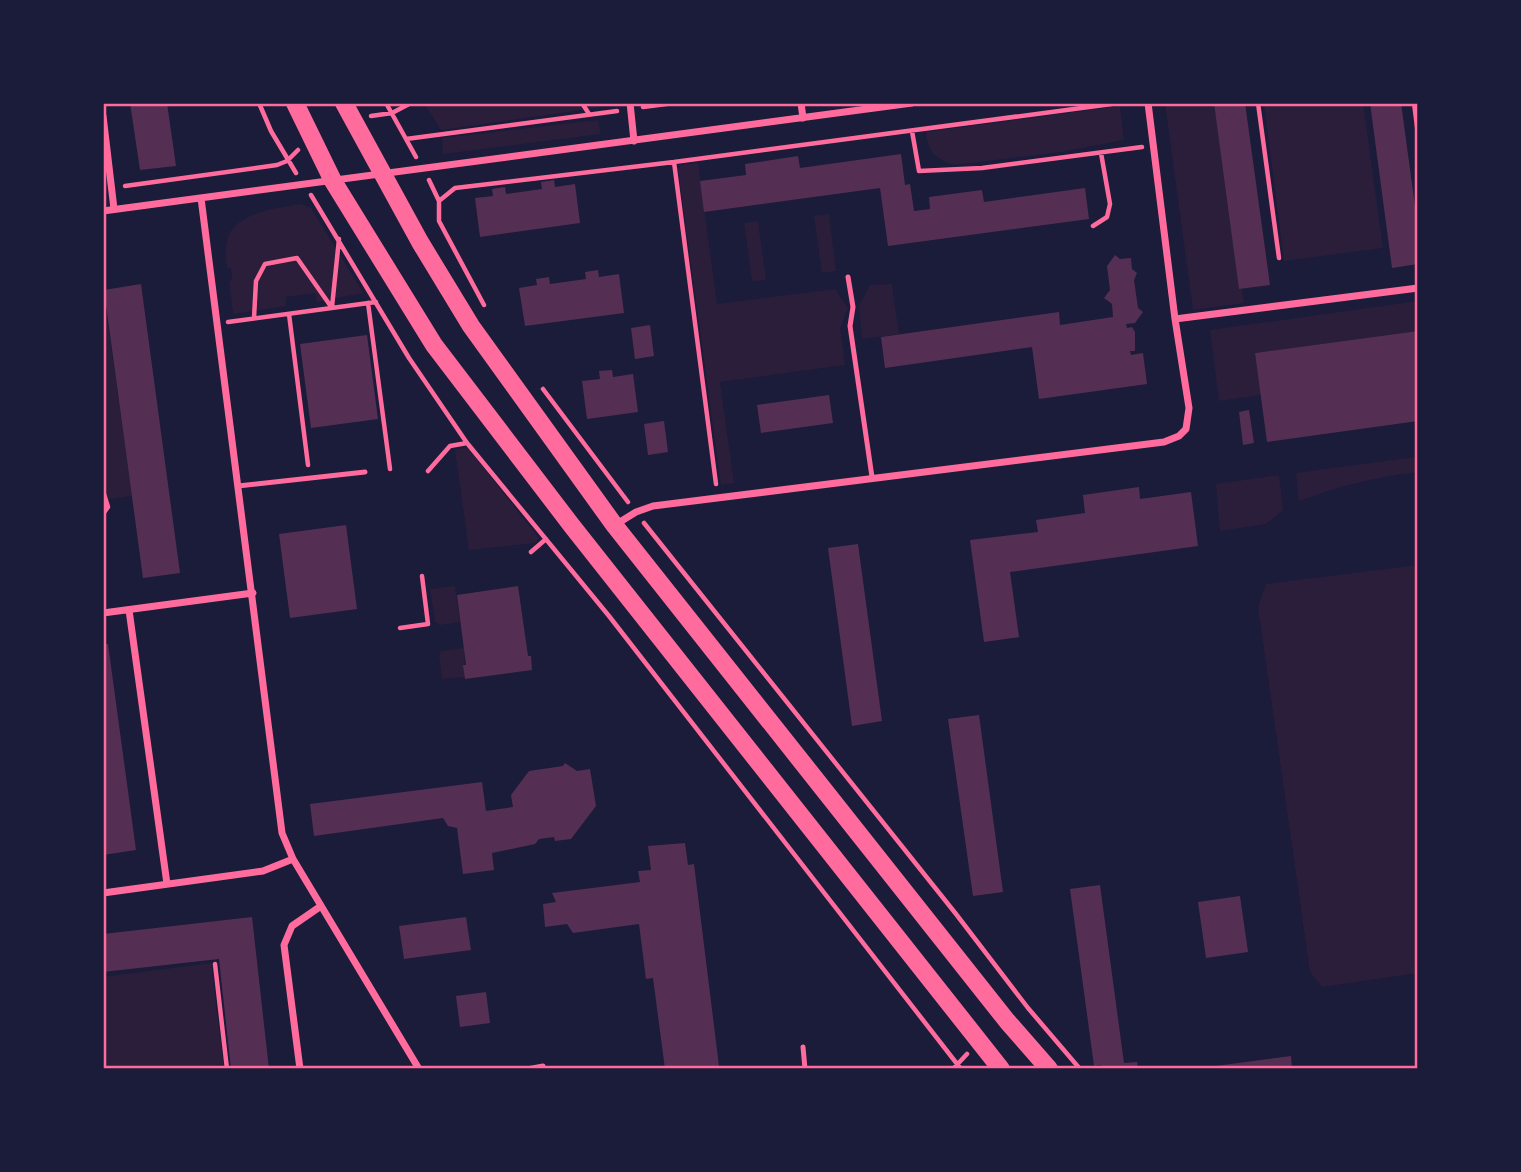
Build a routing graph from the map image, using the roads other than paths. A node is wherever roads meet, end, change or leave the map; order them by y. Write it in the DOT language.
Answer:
graph roads {
  1 [pos="295,103"];
  2 [pos="344,103"];
  3 [pos="801,103"];
  4 [pos="912,103"];
  5 [pos="1149,103"];
  6 [pos="630,106"];
  7 [pos="103,116"];
  8 [pos="803,118"];
  9 [pos="634,141"];
  10 [pos="384,175"];
  11 [pos="333,181"];
  12 [pos="201,198"];
  13 [pos="114,209"];
  14 [pos="103,211"];
  15 [pos="848,277"];
  16 [pos="1418,288"];
  17 [pos="1175,319"];
  18 [pos="365,471"];
  19 [pos="872,477"];
  20 [pos="238,486"];
  21 [pos="615,526"];
  22 [pos="253,593"];
  23 [pos="129,610"];
  24 [pos="103,613"];
  25 [pos="293,859"];
  26 [pos="167,884"];
  27 [pos="103,893"];
  28 [pos="321,906"];
  29 [pos="803,1047"];
  30 [pos="542,1066"];
  31 [pos="300,1069"];
  32 [pos="419,1069"];
  33 [pos="527,1069"];
  34 [pos="805,1069"];
  35 [pos="1001,1069"];
  36 [pos="1049,1069"];
  1 -- 11 [label="main road"];
  2 -- 10 [label="main road"];
  3 -- 8 [label="street"];
  4 -- 8 [label="street"];
  5 -- 17 [label="street"];
  6 -- 9 [label="street"];
  7 -- 13 [label="street"];
  8 -- 9 [label="street"];
  9 -- 10 [label="street"];
  10 -- 11 [label="street"];
  10 -- 21 [label="main road"];
  11 -- 12 [label="street"];
  11 -- 35 [label="main road"];
  12 -- 13 [label="street"];
  12 -- 20 [label="street"];
  13 -- 14 [label="street"];
  15 -- 19 [label="lane"];
  16 -- 17 [label="street"];
  17 -- 19 [label="street"];
  18 -- 20 [label="lane"];
  19 -- 21 [label="street"];
  20 -- 22 [label="street"];
  21 -- 36 [label="main road"];
  22 -- 23 [label="street"];
  22 -- 25 [label="street"];
  23 -- 24 [label="street"];
  23 -- 26 [label="street"];
  25 -- 26 [label="street"];
  25 -- 28 [label="street"];
  26 -- 27 [label="street"];
  28 -- 31 [label="street"];
  28 -- 32 [label="street"];
  29 -- 34 [label="lane"];
  30 -- 33 [label="lane"];
}
